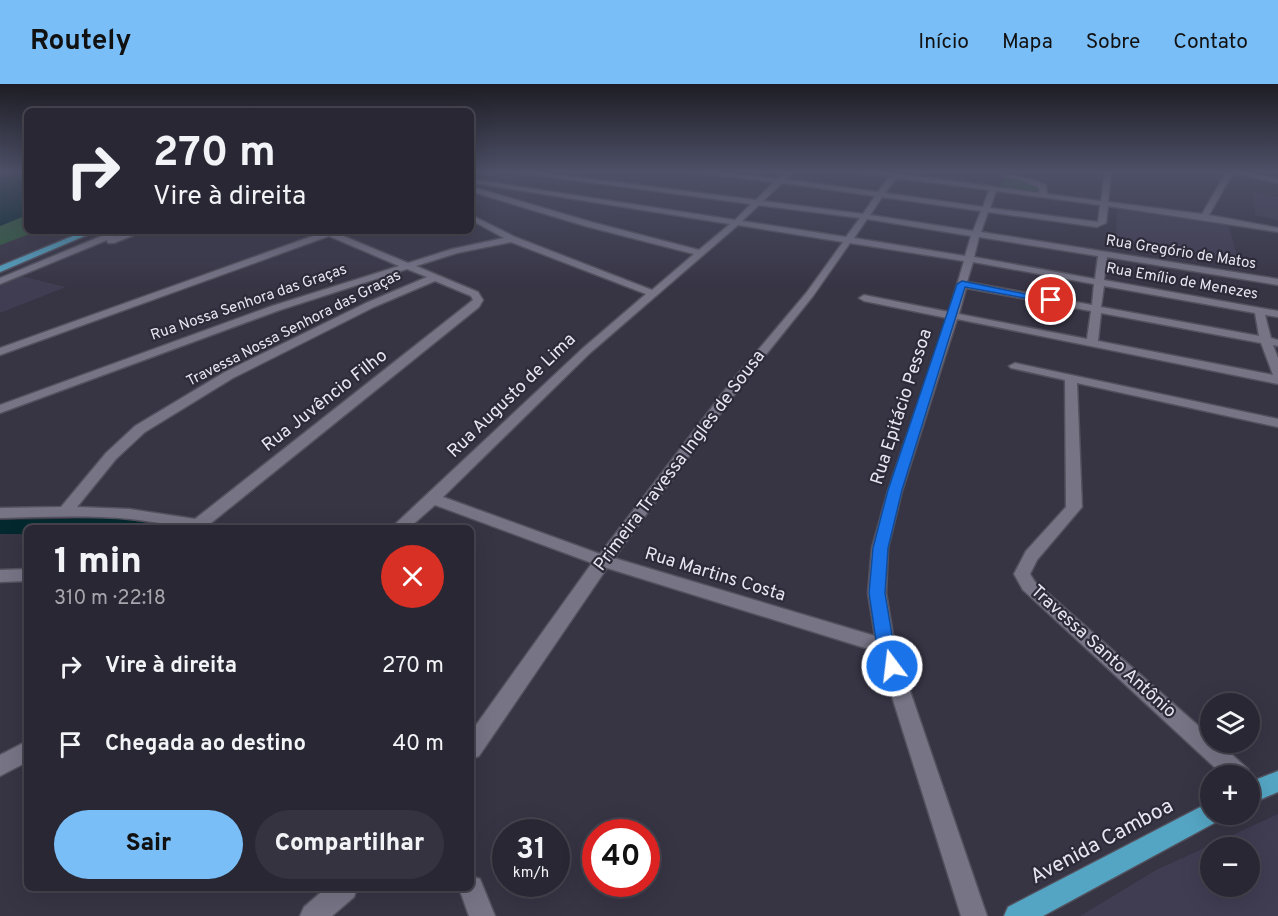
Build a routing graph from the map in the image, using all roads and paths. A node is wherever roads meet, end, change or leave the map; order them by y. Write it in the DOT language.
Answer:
graph roads {
  1 [pos="984,209"];
  2 [pos="544,210"];
  3 [pos="674,210"];
  4 [pos="749,210"];
  5 [pos="820,210"];
  6 [pos="868,210"];
  7 [pos="990,210"];
  8 [pos="1103,210"];
  9 [pos="1152,210"];
  10 [pos="1208,210"];
  11 [pos="864,216"];
  12 [pos="1204,217"];
  13 [pos="474,219"];
  14 [pos="737,222"];
  15 [pos="1278,230"];
  16 [pos="69,234"];
  17 [pos="85,234"];
  18 [pos="114,234"];
  19 [pos="131,234"];
  20 [pos="324,234"];
  21 [pos="335,234"];
  22 [pos="976,234"];
  23 [pos="512,239"];
  24 [pos="848,239"];
  25 [pos="701,253"];
  26 [pos="1103,254"];
  27 [pos="63,257"];
  28 [pos="970,259"];
  29 [pos="0,262"];
  30 [pos="410,266"];
  31 [pos="0,269"];
  32 [pos="436,277"];
  33 [pos="0,281"];
  34 [pos="1099,281"];
  35 [pos="1278,282"];
  36 [pos="962,284"];
  37 [pos="654,294"];
  38 [pos="864,298"];
  39 [pos="475,305"];
  40 [pos="1095,309"];
  41 [pos="1259,310"];
  42 [pos="1278,314"];
  43 [pos="953,315"];
  44 [pos="1266,341"];
  45 [pos="1092,342"];
  46 [pos="1278,343"];
  47 [pos="0,352"];
  48 [pos="1015,366"];
  49 [pos="1278,374"];
  50 [pos="1071,377"];
  51 [pos="1278,380"];
  52 [pos="0,409"];
  53 [pos="1278,423"];
  54 [pos="433,499"];
  55 [pos="65,512"];
  56 [pos="0,513"];
  57 [pos="198,525"];
  58 [pos="204,525"];
  59 [pos="403,525"];
  60 [pos="603,561"];
  61 [pos="24,575"];
  62 [pos="0,576"];
  63 [pos="886,647"];
  64 [pos="474,745"];
  65 [pos="24,753"];
  66 [pos="1226,765"];
  67 [pos="0,766"];
  68 [pos="1278,781"];
  69 [pos="1260,783"];
  70 [pos="1200,818"];
  71 [pos="342,891"];
  72 [pos="472,891"];
  73 [pos="313,916"];
  74 [pos="482,916"];
  75 [pos="974,916"];
  76 [pos="1017,916"];
  1 -- 22 [label="street, Rua Epitácio Pessoa"];
  2 -- 25 [label="street"];
  3 -- 14 [label="street, Rua Emílio de Menezes"];
  4 -- 14 [label="street, Rua Augusto de Lima"];
  5 -- 11 [label="street, Rua Gregório de Matos"];
  6 -- 11 [label="street, Primeira Travessa Ingles de Sousa"];
  7 -- 8 [label="street"];
  9 -- 12 [label="street"];
  10 -- 12 [label="street"];
  11 -- 22 [label="street, Rua Gregório de Matos"];
  11 -- 24 [label="street, Primeira Travessa Ingles de Sousa"];
  12 -- 15 [label="street"];
  13 -- 23 [label="street"];
  14 -- 24 [label="street, Rua Emílio de Menezes"];
  14 -- 25 [label="street, Rua Augusto de Lima"];
  16 -- 29 [label="main road"];
  17 -- 31 [label="main road"];
  18 -- 27 [label="street"];
  19 -- 27 [label="street"];
  20 -- 47 [label="street"];
  21 -- 30 [label="street, Travessa Nossa Senhora das Graças"];
  22 -- 26 [label="street, Rua Gregório de Matos"];
  22 -- 28 [label="street, Rua Epitácio Pessoa"];
  23 -- 30 [label="street, Rua Nossa Senhora das Graças"];
  23 -- 37 [label="street"];
  24 -- 28 [label="street, Rua Emílio de Menezes"];
  24 -- 60 [label="street, Primeira Travessa Ingles de Sousa"];
  25 -- 37 [label="street, Rua Augusto de Lima"];
  26 -- 34 [label="street"];
  26 -- 35 [label="street, Rua Gregório de Matos"];
  27 -- 33 [label="street"];
  28 -- 34 [label="street, Rua Emílio de Menezes"];
  28 -- 36 [label="street, Rua Epitácio Pessoa"];
  30 -- 32 [label="street, Travessa Nossa Senhora das Graças"];
  30 -- 52 [label="street, Rua Nossa Senhora das Graças"];
  32 -- 39 [label="street, Travessa Nossa Senhora das Graças"];
  32 -- 55 [label="street, Travessa Nossa Senhora das Graças"];
  34 -- 40 [label="street"];
  34 -- 41 [label="street, Rua Emílio de Menezes"];
  36 -- 40 [label="street"];
  36 -- 43 [label="street, Rua Epitácio Pessoa"];
  37 -- 54 [label="street, Rua Augusto de Lima"];
  38 -- 43 [label="street"];
  39 -- 58 [label="street, Rua Juvêncio Filho"];
  40 -- 44 [label="street"];
  40 -- 45 [label="street"];
  41 -- 42 [label="street, Rua Emílio de Menezes"];
  41 -- 44 [label="street"];
  43 -- 45 [label="street"];
  43 -- 63 [label="street, Rua Epitácio Pessoa"];
  44 -- 46 [label="street"];
  44 -- 49 [label="street"];
  45 -- 51 [label="street"];
  48 -- 50 [label="street"];
  50 -- 53 [label="street"];
  50 -- 66 [label="street, Travessa Santo Antônio"];
  54 -- 59 [label="street, Rua Augusto de Lima"];
  54 -- 60 [label="street, Rua Martins Costa"];
  55 -- 56 [label="street"];
  55 -- 57 [label="street"];
  60 -- 63 [label="street, Rua Martins Costa"];
  60 -- 64 [label="street, Primeira Travessa Ingles de Sousa"];
  61 -- 62 [label="street"];
  63 -- 75 [label="street, Rua Epitácio Pessoa"];
  65 -- 67 [label="street"];
  68 -- 69 [label="main road"];
  70 -- 76 [label="main road, Avenida Camboa"];
  71 -- 73 [label="street"];
  72 -- 74 [label="street"];
}
